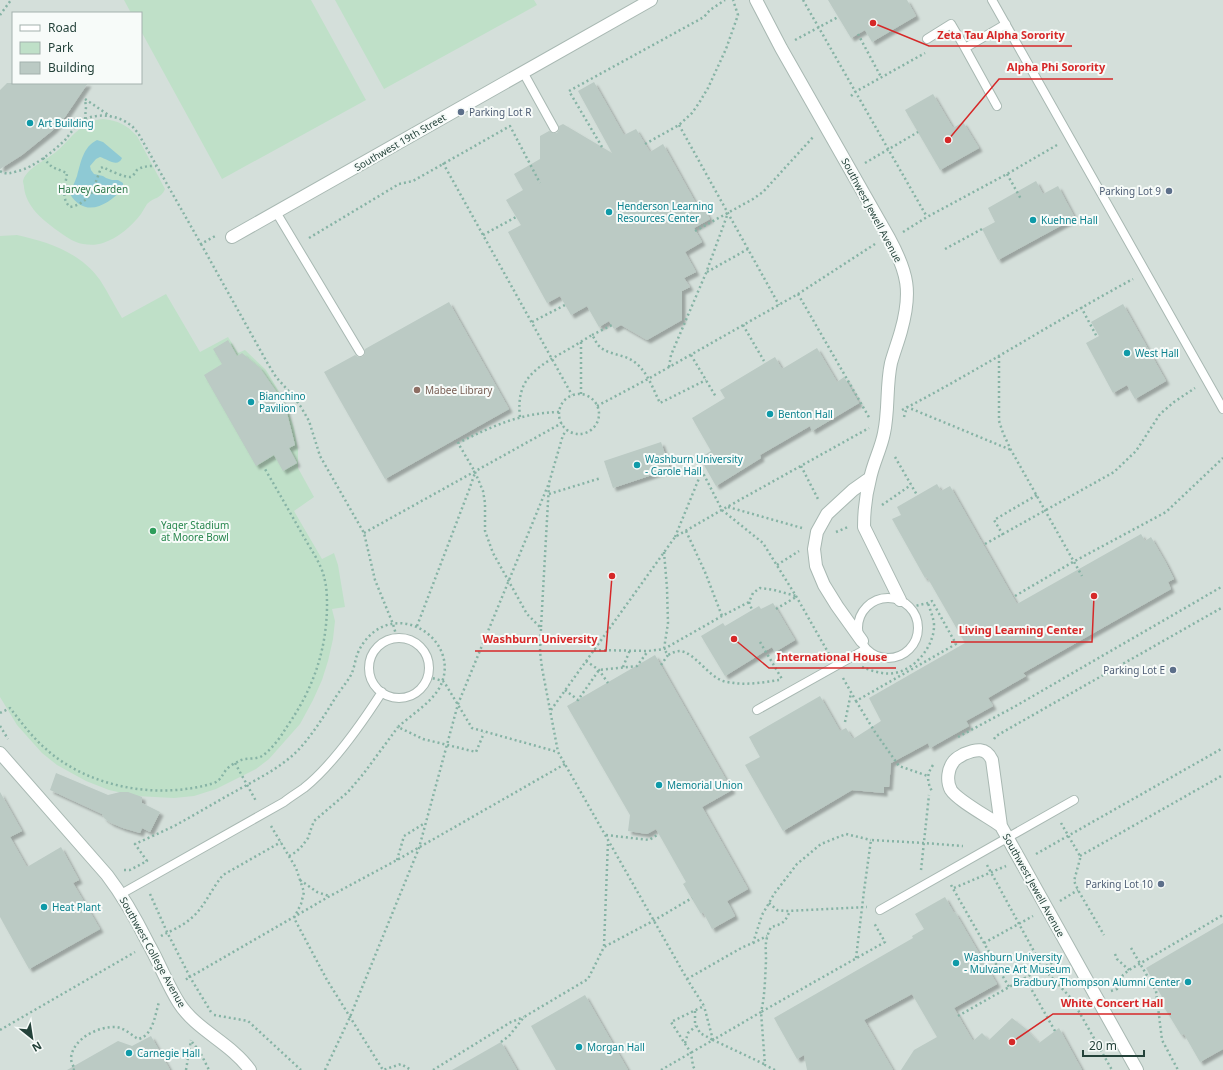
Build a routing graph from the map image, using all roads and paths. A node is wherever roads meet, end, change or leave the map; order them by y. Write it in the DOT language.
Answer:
graph roads {
  1 [pos="11,0"];
  2 [pos="651,0"];
  3 [pos="725,0"];
  4 [pos="733,0"];
  5 [pos="756,0"];
  6 [pos="803,0"];
  7 [pos="992,0"];
  8 [pos="0,15"];
  9 [pos="838,17"];
  10 [pos="1006,24"];
  11 [pos="818,27"];
  12 [pos="858,34"];
  13 [pos="927,39"];
  14 [pos="781,48"];
  15 [pos="965,48"];
  16 [pos="523,72"];
  17 [pos="881,77"];
  18 [pos="997,106"];
  19 [pos="111,116"];
  20 [pos="85,120"];
  21 [pos="679,125"];
  22 [pos="554,128"];
  23 [pos="918,132"];
  24 [pos="815,134"];
  25 [pos="646,144"];
  26 [pos="1058,144"];
  27 [pos="602,147"];
  28 [pos="888,150"];
  29 [pos="43,158"];
  30 [pos="444,163"];
  31 [pos="156,166"];
  32 [pos="0,171"];
  33 [pos="852,171"];
  34 [pos="1007,174"];
  35 [pos="540,183"];
  36 [pos="1021,199"];
  37 [pos="276,212"];
  38 [pos="728,213"];
  39 [pos="516,217"];
  40 [pos="927,218"];
  41 [pos="982,229"];
  42 [pos="695,231"];
  43 [pos="901,234"];
  44 [pos="483,235"];
  45 [pos="232,237"];
  46 [pos="201,244"];
  47 [pos="875,244"];
  48 [pos="296,246"];
  49 [pos="748,249"];
  50 [pos="945,249"];
  51 [pos="706,273"];
  52 [pos="1134,279"];
  53 [pos="798,294"];
  54 [pos="565,304"];
  55 [pos="779,305"];
  56 [pos="1081,307"];
  57 [pos="532,322"];
  58 [pos="612,325"];
  59 [pos="743,325"];
  60 [pos="592,335"];
  61 [pos="1097,337"];
  62 [pos="581,342"];
  63 [pos="360,352"];
  64 [pos="691,355"];
  65 [pos="999,355"];
  66 [pos="552,358"];
  67 [pos="764,361"];
  68 [pos="669,367"];
  69 [pos="648,379"];
  70 [pos="706,380"];
  71 [pos="1196,387"];
  72 [pos="581,394"];
  73 [pos="572,396"];
  74 [pos="716,397"];
  75 [pos="597,406"];
  76 [pos="907,408"];
  77 [pos="1223,409"];
  78 [pos="900,411"];
  79 [pos="559,412"];
  80 [pos="520,417"];
  81 [pos="562,423"];
  82 [pos="567,430"];
  83 [pos="1011,450"];
  84 [pos="895,457"];
  85 [pos="1223,458"];
  86 [pos="801,466"];
  87 [pos="265,469"];
  88 [pos="475,472"];
  89 [pos="600,478"];
  90 [pos="870,478"];
  91 [pos="549,482"];
  92 [pos="912,485"];
  93 [pos="549,494"];
  94 [pos="917,496"];
  95 [pos="1037,496"];
  96 [pos="881,505"];
  97 [pos="727,507"];
  98 [pos="722,510"];
  99 [pos="1045,511"];
  100 [pos="827,514"];
  101 [pos="854,525"];
  102 [pos="806,529"];
  103 [pos="686,531"];
  104 [pos="364,533"];
  105 [pos="833,533"];
  106 [pos="1003,535"];
  107 [pos="675,537"];
  108 [pos="985,544"];
  109 [pos="800,550"];
  110 [pos="664,552"];
  111 [pos="1073,562"];
  112 [pos="777,565"];
  113 [pos="1082,576"];
  114 [pos="509,581"];
  115 [pos="1223,586"];
  116 [pos="796,596"];
  117 [pos="1015,596"];
  118 [pos="900,600"];
  119 [pos="748,602"];
  120 [pos="928,603"];
  121 [pos="1223,607"];
  122 [pos="910,608"];
  123 [pos="776,609"];
  124 [pos="752,610"];
  125 [pos="722,616"];
  126 [pos="393,624"];
  127 [pos="417,626"];
  128 [pos="541,628"];
  129 [pos="397,638"];
  130 [pos="760,642"];
  131 [pos="864,645"];
  132 [pos="664,649"];
  133 [pos="594,650"];
  134 [pos="630,650"];
  135 [pos="648,651"];
  136 [pos="668,655"];
  137 [pos="829,655"];
  138 [pos="586,662"];
  139 [pos="661,665"];
  140 [pos="860,667"];
  141 [pos="622,668"];
  142 [pos="599,670"];
  143 [pos="846,673"];
  144 [pos="428,677"];
  145 [pos="443,681"];
  146 [pos="608,683"];
  147 [pos="565,690"];
  148 [pos="382,692"];
  149 [pos="851,693"];
  150 [pos="856,701"];
  151 [pos="458,704"];
  152 [pos="551,710"];
  153 [pos="757,710"];
  154 [pos="0,713"];
  155 [pos="845,722"];
  156 [pos="398,727"];
  157 [pos="484,733"];
  158 [pos="994,739"];
  159 [pos="953,740"];
  160 [pos="446,744"];
  161 [pos="1223,748"];
  162 [pos="558,752"];
  163 [pos="0,753"];
  164 [pos="235,763"];
  165 [pos="565,764"];
  166 [pos="1223,774"];
  167 [pos="928,776"];
  168 [pos="248,784"];
  169 [pos="929,795"];
  170 [pos="1074,800"];
  171 [pos="263,814"];
  172 [pos="1059,818"];
  173 [pos="426,823"];
  174 [pos="1001,826"];
  175 [pos="658,834"];
  176 [pos="605,835"];
  177 [pos="1068,836"];
  178 [pos="1007,837"];
  179 [pos="608,840"];
  180 [pos="871,840"];
  181 [pos="281,842"];
  182 [pos="924,843"];
  183 [pos="419,848"];
  184 [pos="980,852"];
  185 [pos="1034,855"];
  186 [pos="289,856"];
  187 [pos="1080,856"];
  188 [pos="397,860"];
  189 [pos="1009,866"];
  190 [pos="120,868"];
  191 [pos="921,872"];
  192 [pos="991,872"];
  193 [pos="944,873"];
  194 [pos="300,880"];
  195 [pos="143,881"];
  196 [pos="954,888"];
  197 [pos="1078,890"];
  198 [pos="121,894"];
  199 [pos="330,896"];
  200 [pos="692,898"];
  201 [pos="1060,901"];
  202 [pos="769,903"];
  203 [pos="862,907"];
  204 [pos="870,907"];
  205 [pos="880,910"];
  206 [pos="790,911"];
  207 [pos="1036,915"];
  208 [pos="1223,915"];
  209 [pos="294,918"];
  210 [pos="653,921"];
  211 [pos="1019,924"];
  212 [pos="167,932"];
  213 [pos="767,935"];
  214 [pos="1104,935"];
  215 [pos="884,942"];
  216 [pos="148,943"];
  217 [pos="753,943"];
  218 [pos="984,943"];
  219 [pos="604,947"];
  220 [pos="1131,948"];
  221 [pos="134,952"];
  222 [pos="1115,954"];
  223 [pos="1061,957"];
  224 [pos="856,958"];
  225 [pos="138,959"];
  226 [pos="1140,964"];
  227 [pos="1043,968"];
  228 [pos="1129,970"];
  229 [pos="190,977"];
  230 [pos="1025,978"];
  231 [pos="687,979"];
  232 [pos="1010,987"];
  233 [pos="1106,992"];
  234 [pos="161,997"];
  235 [pos="704,1006"];
  236 [pos="695,1011"];
  237 [pos="761,1012"];
  238 [pos="958,1016"];
  239 [pos="350,1017"];
  240 [pos="524,1017"];
  241 [pos="696,1026"];
  242 [pos="0,1030"];
  243 [pos="1055,1031"];
  244 [pos="191,1040"];
  245 [pos="714,1040"];
  246 [pos="500,1042"];
  247 [pos="685,1043"];
  248 [pos="691,1053"];
  249 [pos="765,1065"];
  250 [pos="694,1069"];
  251 [pos="73,1070"];
  252 [pos="186,1070"];
  253 [pos="250,1070"];
  254 [pos="301,1070"];
  255 [pos="325,1070"];
  256 [pos="411,1070"];
  257 [pos="433,1070"];
  258 [pos="661,1070"];
  259 [pos="775,1070"];
  260 [pos="1112,1070"];
  261 [pos="1137,1070"];
  262 [pos="1178,1070"];
  1 -- 8 [label="path"];
  2 -- 16 [label="street, Southwest 19th Street"];
  3 -- 27 [label="path"];
  4 -- 21 [label="path"];
  5 -- 14 [label="street, Southwest Jewell Avenue"];
  6 -- 11 [label="path"];
  7 -- 10 [label="lane"];
  9 -- 11 [label="path"];
  10 -- 15 [label="lane"];
  10 -- 77 [label="lane"];
  11 -- 14 [label="path"];
  11 -- 28 [label="path"];
  12 -- 17 [label="path"];
  13 -- 15 [label="lane"];
  14 -- 33 [label="street, Southwest Jewell Avenue"];
  15 -- 18 [label="lane"];
  16 -- 22 [label="lane"];
  16 -- 37 [label="street, Southwest 19th Street"];
  19 -- 20 [label="path"];
  19 -- 20 [label="path"];
  19 -- 31 [label="path"];
  20 -- 29 [label="path"];
  21 -- 25 [label="path"];
  21 -- 38 [label="path"];
  23 -- 28 [label="path"];
  24 -- 38 [label="path"];
  26 -- 34 [label="path"];
  28 -- 33 [label="path"];
  28 -- 40 [label="path"];
  29 -- 31 [label="path"];
  29 -- 32 [label="path"];
  30 -- 35 [label="path"];
  30 -- 44 [label="path"];
  30 -- 48 [label="path"];
  31 -- 46 [label="path"];
  33 -- 90 [label="street, Southwest Jewell Avenue"];
  34 -- 36 [label="path"];
  34 -- 40 [label="path"];
  37 -- 45 [label="street, Southwest 19th Street"];
  37 -- 48 [label="lane"];
  38 -- 42 [label="path"];
  38 -- 49 [label="path"];
  38 -- 51 [label="path"];
  39 -- 44 [label="path"];
  40 -- 43 [label="path"];
  41 -- 50 [label="path"];
  44 -- 57 [label="path"];
  45 -- 46 [label="path"];
  46 -- 104 [label="path"];
  47 -- 53 [label="path"];
  48 -- 63 [label="lane"];
  49 -- 51 [label="path"];
  49 -- 55 [label="path"];
  51 -- 68 [label="path"];
  52 -- 56 [label="path"];
  53 -- 55 [label="path"];
  53 -- 86 [label="path"];
  54 -- 57 [label="path"];
  55 -- 59 [label="path"];
  56 -- 61 [label="path"];
  56 -- 65 [label="path"];
  57 -- 66 [label="path"];
  58 -- 60 [label="path"];
  59 -- 64 [label="path"];
  59 -- 67 [label="path"];
  60 -- 62 [label="path"];
  60 -- 69 [label="path"];
  62 -- 66 [label="path"];
  62 -- 72 [label="path"];
  64 -- 68 [label="path"];
  64 -- 70 [label="path"];
  65 -- 76 [label="path"];
  65 -- 83 [label="path"];
  66 -- 73 [label="path"];
  66 -- 80 [label="path"];
  68 -- 69 [label="path"];
  69 -- 70 [label="path"];
  69 -- 75 [label="path"];
  70 -- 74 [label="path"];
  71 -- 99 [label="path"];
  72 -- 73 [label="path"];
  72 -- 75 [label="path"];
  73 -- 79 [label="path"];
  75 -- 82 [label="path"];
  76 -- 78 [label="path"];
  76 -- 83 [label="path"];
  79 -- 80 [label="path"];
  79 -- 81 [label="path"];
  80 -- 88 [label="path"];
  81 -- 82 [label="path"];
  81 -- 88 [label="path"];
  82 -- 91 [label="path"];
  83 -- 95 [label="path"];
  84 -- 92 [label="path"];
  85 -- 111 [label="path"];
  86 -- 97 [label="path"];
  86 -- 100 [label="path"];
  87 -- 164 [label="path"];
  88 -- 104 [label="path"];
  88 -- 114 [label="path"];
  88 -- 127 [label="path"];
  89 -- 93 [label="path"];
  90 -- 100 [label="street"];
  90 -- 118 [label="street, Southwest Jewell Avenue"];
  91 -- 93 [label="path"];
  91 -- 114 [label="path"];
  92 -- 94 [label="path"];
  92 -- 96 [label="path"];
  93 -- 128 [label="path"];
  95 -- 99 [label="path"];
  95 -- 106 [label="path"];
  97 -- 98 [label="path"];
  97 -- 102 [label="path"];
  98 -- 103 [label="path"];
  98 -- 107 [label="path"];
  98 -- 112 [label="path"];
  99 -- 106 [label="path"];
  99 -- 111 [label="path"];
  100 -- 131 [label="street"];
  101 -- 105 [label="path"];
  103 -- 107 [label="path"];
  103 -- 125 [label="path"];
  104 -- 126 [label="path"];
  106 -- 108 [label="path"];
  107 -- 110 [label="path"];
  109 -- 112 [label="path"];
  110 -- 132 [label="path"];
  110 -- 133 [label="path"];
  111 -- 113 [label="path"];
  111 -- 117 [label="path"];
  112 -- 116 [label="path"];
  114 -- 128 [label="path"];
  114 -- 151 [label="path"];
  115 -- 159 [label="path"];
  116 -- 119 [label="path"];
  116 -- 123 [label="path"];
  116 -- 137 [label="path"];
  118 -- 122 [label="lane"];
  118 -- 131 [label="lane"];
  119 -- 124 [label="path"];
  119 -- 125 [label="path"];
  120 -- 122 [label="path"];
  120 -- 140 [label="path"];
  120 -- 150 [label="path"];
  121 -- 158 [label="path"];
  122 -- 131 [label="lane"];
  125 -- 132 [label="path"];
  126 -- 127 [label="path"];
  126 -- 129 [label="path"];
  126 -- 168 [label="path"];
  127 -- 145 [label="path"];
  128 -- 152 [label="path"];
  129 -- 144 [label="lane"];
  129 -- 148 [label="lane"];
  130 -- 136 [label="path"];
  131 -- 153 [label="lane"];
  132 -- 135 [label="path"];
  132 -- 136 [label="path"];
  133 -- 134 [label="path"];
  133 -- 138 [label="path"];
  134 -- 135 [label="path"];
  134 -- 141 [label="path"];
  135 -- 141 [label="path"];
  136 -- 139 [label="path"];
  138 -- 142 [label="path"];
  138 -- 147 [label="path"];
  141 -- 142 [label="path"];
  142 -- 146 [label="path"];
  142 -- 147 [label="path"];
  143 -- 149 [label="path"];
  144 -- 145 [label="path"];
  144 -- 148 [label="lane"];
  145 -- 151 [label="path"];
  145 -- 156 [label="path"];
  147 -- 152 [label="path"];
  148 -- 171 [label="lane"];
  149 -- 150 [label="path"];
  149 -- 155 [label="path"];
  150 -- 167 [label="path"];
  151 -- 157 [label="path"];
  151 -- 160 [label="path"];
  152 -- 162 [label="path"];
  154 -- 164 [label="path"];
  156 -- 160 [label="path"];
  156 -- 186 [label="path"];
  157 -- 160 [label="path"];
  157 -- 162 [label="path"];
  160 -- 173 [label="path"];
  161 -- 177 [label="path"];
  162 -- 165 [label="path"];
  163 -- 198 [label="street, Southwest College Avenue"];
  164 -- 168 [label="path"];
  165 -- 176 [label="path"];
  165 -- 183 [label="path"];
  166 -- 187 [label="path"];
  168 -- 171 [label="path"];
  168 -- 190 [label="path"];
  169 -- 182 [label="path"];
  170 -- 178 [label="lane"];
  171 -- 181 [label="path"];
  171 -- 195 [label="lane"];
  172 -- 177 [label="path"];
  173 -- 183 [label="path"];
  173 -- 188 [label="path"];
  174 -- 174 [label="street, Southwest Jewell Avenue"];
  174 -- 178 [label="street, Southwest Jewell Avenue"];
  175 -- 176 [label="path"];
  176 -- 179 [label="path"];
  177 -- 185 [label="path"];
  177 -- 187 [label="path"];
  178 -- 184 [label="lane"];
  178 -- 261 [label="street, Southwest Jewell Avenue"];
  179 -- 210 [label="path"];
  179 -- 219 [label="path"];
  180 -- 182 [label="path"];
  180 -- 202 [label="path"];
  180 -- 203 [label="path"];
  181 -- 186 [label="path"];
  181 -- 212 [label="path"];
  182 -- 191 [label="path"];
  183 -- 188 [label="path"];
  183 -- 239 [label="path"];
  184 -- 192 [label="path"];
  184 -- 193 [label="lane"];
  186 -- 194 [label="path"];
  187 -- 197 [label="path"];
  188 -- 199 [label="path"];
  189 -- 192 [label="path"];
  192 -- 196 [label="path"];
  192 -- 211 [label="path"];
  193 -- 196 [label="path"];
  193 -- 205 [label="lane"];
  194 -- 199 [label="path"];
  194 -- 209 [label="path"];
  195 -- 198 [label="lane"];
  195 -- 212 [label="path"];
  196 -- 218 [label="path"];
  197 -- 201 [label="path"];
  197 -- 214 [label="path"];
  198 -- 216 [label="street, Southwest College Avenue"];
  199 -- 209 [label="path"];
  200 -- 210 [label="path"];
  202 -- 206 [label="path"];
  202 -- 217 [label="path"];
  203 -- 204 [label="path"];
  203 -- 206 [label="path"];
  203 -- 224 [label="path"];
  206 -- 213 [label="path"];
  207 -- 211 [label="path"];
  208 -- 226 [label="path"];
  209 -- 229 [label="path"];
  209 -- 239 [label="path"];
  210 -- 219 [label="path"];
  210 -- 231 [label="path"];
  211 -- 218 [label="path"];
  211 -- 227 [label="path"];
  212 -- 216 [label="path"];
  212 -- 229 [label="path"];
  213 -- 217 [label="path"];
  213 -- 237 [label="path"];
  215 -- 224 [label="path"];
  216 -- 221 [label="path"];
  216 -- 253 [label="street, Southwest College Avenue"];
  217 -- 231 [label="path"];
  218 -- 232 [label="path"];
  219 -- 240 [label="path"];
  220 -- 226 [label="path"];
  221 -- 225 [label="path"];
  221 -- 242 [label="path"];
  222 -- 228 [label="path"];
  223 -- 227 [label="path"];
  224 -- 237 [label="path"];
  226 -- 228 [label="path"];
  226 -- 262 [label="path"];
  227 -- 230 [label="path"];
  227 -- 260 [label="path"];
  228 -- 233 [label="path"];
  229 -- 254 [label="path"];
  230 -- 232 [label="path"];
  230 -- 243 [label="path"];
  231 -- 235 [label="path"];
  232 -- 238 [label="path"];
  234 -- 251 [label="path"];
  235 -- 236 [label="path"];
  235 -- 245 [label="path"];
  236 -- 241 [label="path"];
  236 -- 247 [label="path"];
  237 -- 245 [label="path"];
  237 -- 249 [label="path"];
  239 -- 255 [label="path"];
  239 -- 256 [label="path"];
  240 -- 246 [label="path"];
  240 -- 257 [label="path"];
  241 -- 245 [label="path"];
  241 -- 247 [label="path"];
  244 -- 252 [label="path"];
  245 -- 248 [label="path"];
  245 -- 249 [label="path"];
  247 -- 248 [label="path"];
  248 -- 250 [label="path"];
  248 -- 258 [label="path"];
  249 -- 259 [label="path"];
}
